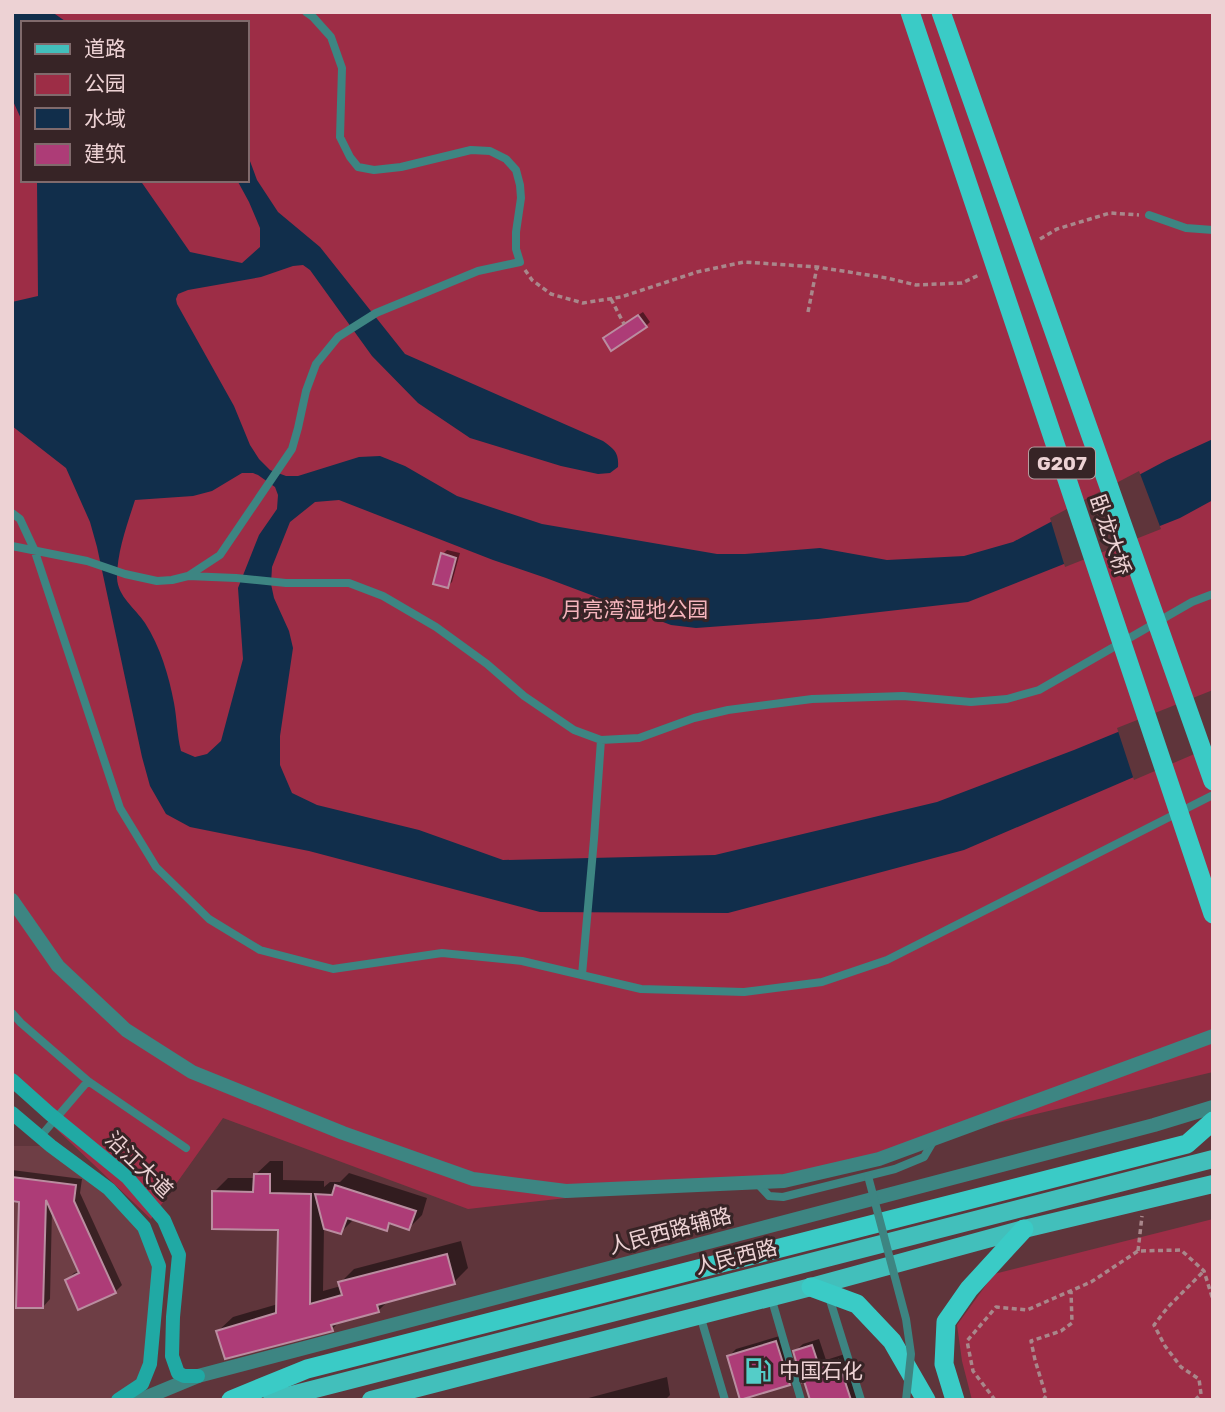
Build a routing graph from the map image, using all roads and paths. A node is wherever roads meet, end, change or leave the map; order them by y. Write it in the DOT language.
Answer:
graph roads {
  1 [pos="306,12"];
  2 [pos="909,12"];
  3 [pos="941,12"];
  4 [pos="1149,215"];
  5 [pos="1213,230"];
  6 [pos="1034,243"];
  7 [pos="520,262"];
  8 [pos="817,267"];
  9 [pos="988,271"];
  10 [pos="611,299"];
  11 [pos="808,312"];
  12 [pos="624,324"];
  13 [pos="12,513"];
  14 [pos="12,546"];
  15 [pos="34,550"];
  16 [pos="188,576"];
  17 [pos="1213,594"];
  18 [pos="601,740"];
  19 [pos="1213,781"];
  20 [pos="1213,795"];
  21 [pos="12,900"];
  22 [pos="1213,914"];
  23 [pos="582,975"];
  24 [pos="12,1013"];
  25 [pos="1213,1036"];
  26 [pos="12,1080"];
  27 [pos="88,1081"];
  28 [pos="1213,1107"];
  29 [pos="12,1113"];
  30 [pos="56,1119"];
  31 [pos="1213,1121"];
  32 [pos="40,1136"];
  33 [pos="935,1138"];
  34 [pos="186,1148"];
  35 [pos="1213,1159"];
  36 [pos="868,1176"];
  37 [pos="756,1182"];
  38 [pos="1213,1184"];
  39 [pos="1144,1200"];
  40 [pos="1024,1229"];
  41 [pos="1138,1251"];
  42 [pos="1204,1271"];
  43 [pos="819,1291"];
  44 [pos="1071,1291"];
  45 [pos="771,1297"];
  46 [pos="1213,1300"];
  47 [pos="700,1315"];
  48 [pos="198,1376"];
  49 [pos="118,1400"];
  50 [pos="140,1400"];
  51 [pos="231,1400"];
  52 [pos="272,1400"];
  53 [pos="371,1400"];
  54 [pos="725,1400"];
  55 [pos="801,1400"];
  56 [pos="861,1400"];
  57 [pos="906,1400"];
  58 [pos="926,1400"];
  59 [pos="955,1400"];
  60 [pos="995,1400"];
  61 [pos="1043,1400"];
  62 [pos="1195,1400"];
  1 -- 7 [label="lane"];
  2 -- 22 [label="highway, 卧龙大桥 / G207, bridge"];
  3 -- 19 [label="highway, 卧龙大桥 / G207, bridge"];
  4 -- 5 [label="lane"];
  4 -- 6 [label="path"];
  7 -- 10 [label="path"];
  7 -- 16 [label="lane"];
  8 -- 9 [label="path"];
  8 -- 10 [label="path"];
  8 -- 11 [label="path"];
  10 -- 12 [label="path"];
  13 -- 15 [label="lane"];
  14 -- 15 [label="lane"];
  15 -- 16 [label="lane"];
  15 -- 23 [label="lane"];
  16 -- 18 [label="lane"];
  17 -- 18 [label="lane"];
  18 -- 23 [label="lane"];
  20 -- 23 [label="lane"];
  21 -- 37 [label="street"];
  24 -- 27 [label="lane"];
  25 -- 33 [label="street"];
  26 -- 30 [label="main road, 沿江大道"];
  27 -- 30 [label="lane"];
  27 -- 34 [label="lane"];
  28 -- 48 [label="street, 人民西路辅路"];
  29 -- 32 [label="main road, 沿江大道"];
  30 -- 32 [label="lane"];
  30 -- 48 [label="main road, 沿江大道"];
  31 -- 51 [label="highway"];
  32 -- 49 [label="main road, 沿江大道"];
  33 -- 36 [label="lane"];
  33 -- 37 [label="street"];
  35 -- 52 [label="main road, 人民西路"];
  36 -- 37 [label="lane"];
  36 -- 57 [label="lane, bridge"];
  38 -- 39 [label="main road"];
  39 -- 40 [label="main road"];
  39 -- 41 [label="path"];
  40 -- 43 [label="main road"];
  40 -- 59 [label="highway"];
  41 -- 42 [label="path"];
  41 -- 44 [label="path"];
  42 -- 46 [label="path"];
  42 -- 62 [label="path"];
  43 -- 45 [label="main road"];
  43 -- 56 [label="lane"];
  43 -- 58 [label="highway"];
  44 -- 60 [label="path"];
  44 -- 61 [label="path"];
  45 -- 47 [label="main road"];
  45 -- 55 [label="lane"];
  47 -- 53 [label="main road"];
  47 -- 54 [label="lane"];
  48 -- 50 [label="street, 人民西路辅路"];
}
